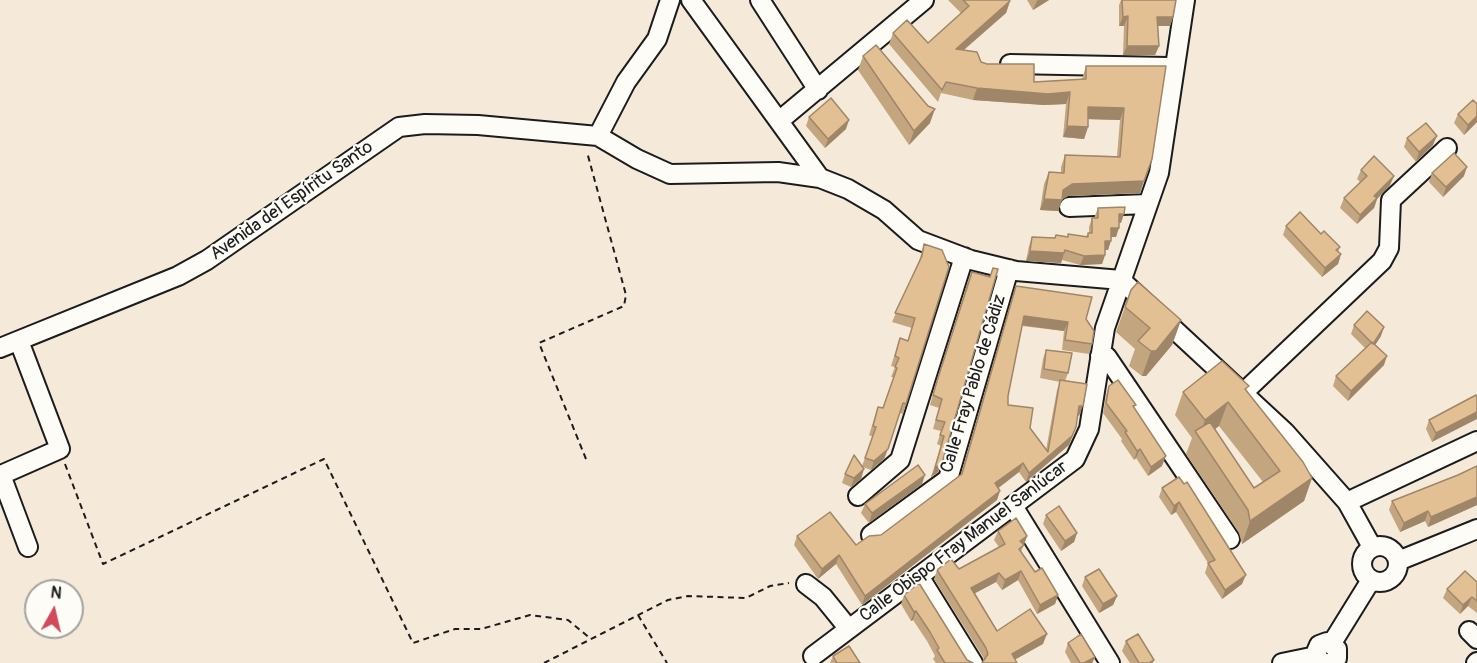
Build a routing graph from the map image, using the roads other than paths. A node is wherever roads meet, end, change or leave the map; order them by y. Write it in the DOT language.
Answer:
graph roads {
  1 [pos="670,0"];
  2 [pos="691,0"];
  3 [pos="760,0"];
  4 [pos="924,0"];
  5 [pos="1185,0"];
  6 [pos="873,43"];
  7 [pos="888,60"];
  8 [pos="996,64"];
  9 [pos="1176,67"];
  10 [pos="818,90"];
  11 [pos="779,121"];
  12 [pos="592,136"];
  13 [pos="1447,148"];
  14 [pos="820,178"];
  15 [pos="1149,204"];
  16 [pos="1069,207"];
  17 [pos="964,257"];
  18 [pos="1009,269"];
  19 [pos="1121,280"];
  20 [pos="19,341"];
  21 [pos="0,348"];
  22 [pos="1100,356"];
  23 [pos="1243,393"];
  24 [pos="1477,441"];
  25 [pos="858,496"];
  26 [pos="1347,502"];
  27 [pos="1013,506"];
  28 [pos="1477,529"];
  29 [pos="871,535"];
  30 [pos="1230,539"];
  31 [pos="28,547"];
  32 [pos="1372,547"];
  33 [pos="1398,561"];
  34 [pos="920,576"];
  35 [pos="1371,580"];
  36 [pos="806,584"];
  37 [pos="849,629"];
  38 [pos="813,656"];
  39 [pos="1329,658"];
  40 [pos="973,663"];
  41 [pos="1110,663"];
  42 [pos="1282,663"];
  1 -- 12 [label="street"];
  2 -- 11 [label="street"];
  3 -- 10 [label="street"];
  4 -- 6 [label="street"];
  5 -- 9 [label="street, Calle Obispo Fray Manuel Sanlúcar"];
  6 -- 7 [label="street"];
  6 -- 10 [label="street"];
  8 -- 9 [label="street"];
  9 -- 15 [label="street, Calle Obispo Fray Manuel Sanlúcar"];
  10 -- 11 [label="street"];
  11 -- 14 [label="street"];
  12 -- 14 [label="street"];
  12 -- 20 [label="street, Avenida del Espíritu Santo"];
  13 -- 23 [label="street"];
  14 -- 17 [label="street"];
  15 -- 16 [label="street"];
  15 -- 19 [label="street, Calle Obispo Fray Manuel Sanlúcar"];
  17 -- 18 [label="street"];
  17 -- 25 [label="street"];
  18 -- 19 [label="street"];
  18 -- 29 [label="street, Calle Fray Pablo de Cádiz"];
  19 -- 22 [label="street, Calle Obispo Fray Manuel Sanlúcar"];
  19 -- 23 [label="street"];
  20 -- 21 [label="street, Avenida del Espíritu Santo"];
  20 -- 31 [label="street"];
  22 -- 27 [label="street, Calle Obispo Fray Manuel Sanlúcar"];
  22 -- 30 [label="street"];
  23 -- 26 [label="street"];
  24 -- 26 [label="street"];
  26 -- 32 [label="street"];
  27 -- 34 [label="street, Calle Obispo Fray Manuel Sanlúcar"];
  27 -- 41 [label="street"];
  28 -- 33 [label="street"];
  32 -- 33 [label="street"];
  32 -- 35 [label="street"];
  33 -- 35 [label="street"];
  34 -- 37 [label="street, Calle Obispo Fray Manuel Sanlúcar"];
  34 -- 40 [label="street"];
  35 -- 39 [label="street"];
  36 -- 37 [label="street, Calle Obispo Fray Manuel Sanlúcar"];
  37 -- 38 [label="street, Calle Obispo Fray Manuel Sanlúcar"];
  39 -- 42 [label="street"];
}
